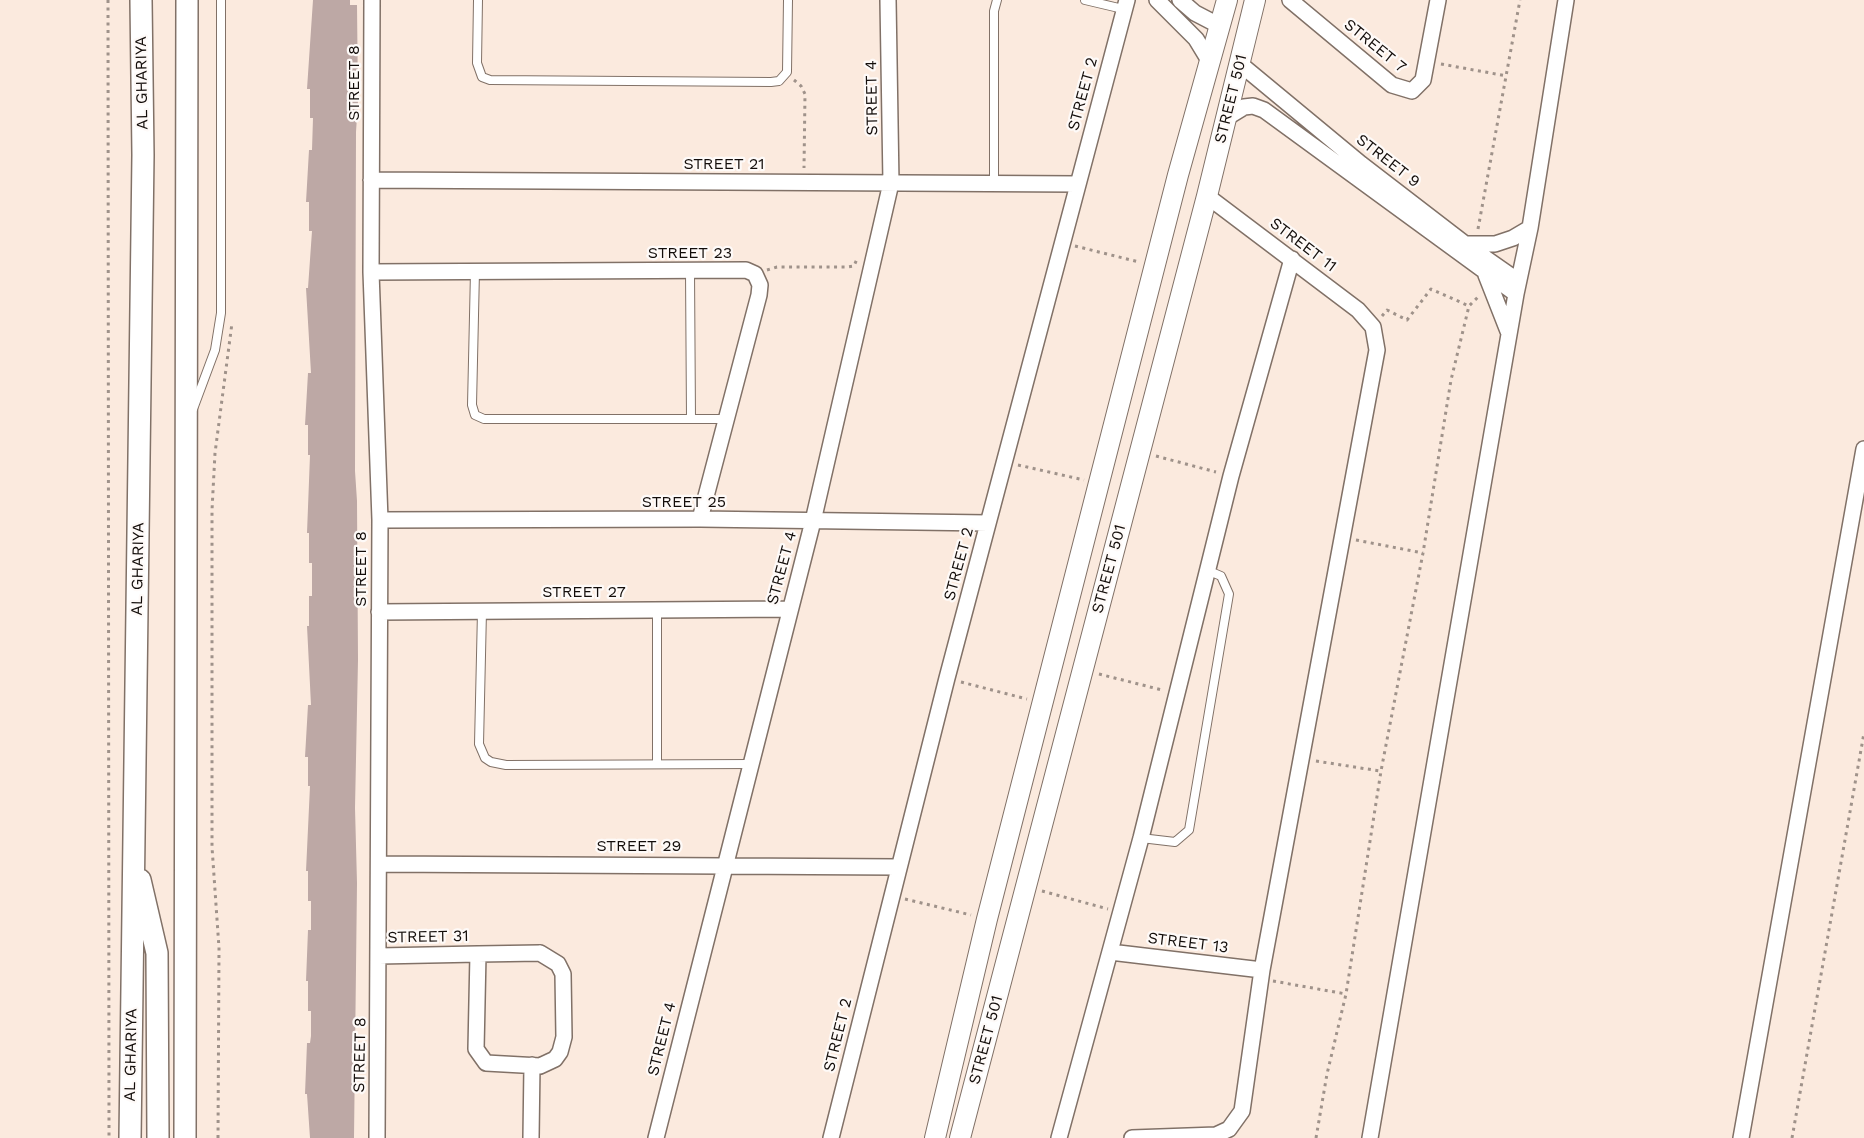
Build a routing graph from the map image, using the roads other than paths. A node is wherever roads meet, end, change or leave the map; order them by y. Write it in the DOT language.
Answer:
graph roads {
  1 [pos="141,0"];
  2 [pos="188,0"];
  3 [pos="221,0"];
  4 [pos="372,0"];
  5 [pos="478,0"];
  6 [pos="788,0"];
  7 [pos="888,0"];
  8 [pos="997,0"];
  9 [pos="1085,0"];
  10 [pos="1157,0"];
  11 [pos="1180,0"];
  12 [pos="1227,0"];
  13 [pos="1255,0"];
  14 [pos="1290,0"];
  15 [pos="1438,0"];
  16 [pos="1566,0"];
  17 [pos="1125,4"];
  18 [pos="1220,26"];
  19 [pos="1210,62"];
  20 [pos="1239,63"];
  21 [pos="1226,118"];
  22 [pos="371,180"];
  23 [pos="891,183"];
  24 [pos="994,184"];
  25 [pos="1078,184"];
  26 [pos="1207,196"];
  27 [pos="1530,228"];
  28 [pos="1470,245"];
  29 [pos="1292,259"];
  30 [pos="475,271"];
  31 [pos="690,271"];
  32 [pos="371,272"];
  33 [pos="1488,278"];
  34 [pos="1517,288"];
  35 [pos="1509,337"];
  36 [pos="691,419"];
  37 [pos="726,419"];
  38 [pos="187,422"];
  39 [pos="1864,455"];
  40 [pos="700,519"];
  41 [pos="380,520"];
  42 [pos="813,521"];
  43 [pos="988,523"];
  44 [pos="1209,571"];
  45 [pos="657,609"];
  46 [pos="789,609"];
  47 [pos="482,610"];
  48 [pos="379,612"];
  49 [pos="657,764"];
  50 [pos="752,764"];
  51 [pos="1141,838"];
  52 [pos="133,856"];
  53 [pos="380,864"];
  54 [pos="724,864"];
  55 [pos="898,867"];
  56 [pos="1110,952"];
  57 [pos="478,954"];
  58 [pos="379,956"];
  59 [pos="1261,975"];
  60 [pos="532,1065"];
  61 [pos="130,1138"];
  62 [pos="158,1138"];
  63 [pos="185,1138"];
  64 [pos="377,1138"];
  65 [pos="531,1138"];
  66 [pos="656,1138"];
  67 [pos="831,1138"];
  68 [pos="935,1138"];
  69 [pos="960,1138"];
  70 [pos="1059,1138"];
  71 [pos="1132,1138"];
  72 [pos="1370,1138"];
  73 [pos="1741,1138"];
  1 -- 52 [label="main road, AL GHARIYA"];
  2 -- 38 [label="main road"];
  3 -- 38 [label="lane"];
  4 -- 22 [label="street, STREET 8"];
  5 -- 6 [label="lane"];
  7 -- 23 [label="street, STREET 4"];
  8 -- 24 [label="lane"];
  9 -- 17 [label="lane"];
  10 -- 19 [label="street"];
  11 -- 18 [label="street"];
  12 -- 18 [label="street, STREET 501"];
  13 -- 20 [label="street, STREET 501"];
  14 -- 15 [label="street, STREET 7"];
  16 -- 27 [label="street"];
  17 -- 25 [label="street, STREET 2"];
  18 -- 19 [label="street, STREET 501"];
  19 -- 68 [label="street, STREET 501"];
  20 -- 21 [label="street, STREET 501"];
  20 -- 28 [label="street, STREET 9"];
  21 -- 26 [label="street, STREET 501"];
  21 -- 33 [label="street, STREET 9"];
  22 -- 23 [label="street, STREET 21"];
  22 -- 32 [label="street, STREET 8"];
  23 -- 24 [label="street, STREET 21"];
  23 -- 42 [label="street, STREET 4"];
  24 -- 25 [label="street, STREET 21"];
  25 -- 43 [label="street, STREET 2"];
  26 -- 29 [label="street, STREET 11"];
  26 -- 69 [label="street, STREET 501"];
  27 -- 28 [label="street"];
  27 -- 34 [label="street"];
  28 -- 34 [label="street, STREET 9"];
  29 -- 44 [label="street"];
  29 -- 59 [label="street, STREET 11"];
  30 -- 31 [label="street, STREET 23"];
  30 -- 32 [label="street, STREET 23"];
  30 -- 36 [label="lane"];
  31 -- 36 [label="lane"];
  31 -- 37 [label="street, STREET 23"];
  32 -- 41 [label="street, STREET 8"];
  33 -- 34 [label="street, STREET 9"];
  33 -- 35 [label="street"];
  34 -- 35 [label="street"];
  35 -- 72 [label="street"];
  36 -- 37 [label="lane"];
  37 -- 40 [label="street"];
  38 -- 63 [label="main road"];
  39 -- 73 [label="street"];
  40 -- 41 [label="street, STREET 25"];
  40 -- 42 [label="street, STREET 25"];
  41 -- 48 [label="street, STREET 8"];
  42 -- 43 [label="street, STREET 25"];
  42 -- 46 [label="street, STREET 4"];
  43 -- 55 [label="street, STREET 2"];
  44 -- 51 [label="street"];
  44 -- 51 [label="lane"];
  45 -- 46 [label="street, STREET 27"];
  45 -- 47 [label="street, STREET 27"];
  45 -- 49 [label="lane"];
  46 -- 50 [label="street, STREET 4"];
  47 -- 48 [label="street, STREET 27"];
  47 -- 49 [label="lane"];
  48 -- 53 [label="street, STREET 8"];
  49 -- 50 [label="lane"];
  50 -- 54 [label="street, STREET 4"];
  51 -- 56 [label="street"];
  52 -- 61 [label="main road, AL GHARIYA"];
  52 -- 62 [label="main road"];
  53 -- 54 [label="street, STREET 29"];
  53 -- 58 [label="street, STREET 8"];
  54 -- 55 [label="street, STREET 29"];
  54 -- 66 [label="street, STREET 4"];
  55 -- 67 [label="street, STREET 2"];
  56 -- 59 [label="street, STREET 13"];
  56 -- 70 [label="street"];
  57 -- 58 [label="street, STREET 31"];
  57 -- 60 [label="street, STREET 31"];
  57 -- 60 [label="street, STREET 31"];
  58 -- 64 [label="street, STREET 8"];
  59 -- 71 [label="street"];
  60 -- 65 [label="street"];
}
